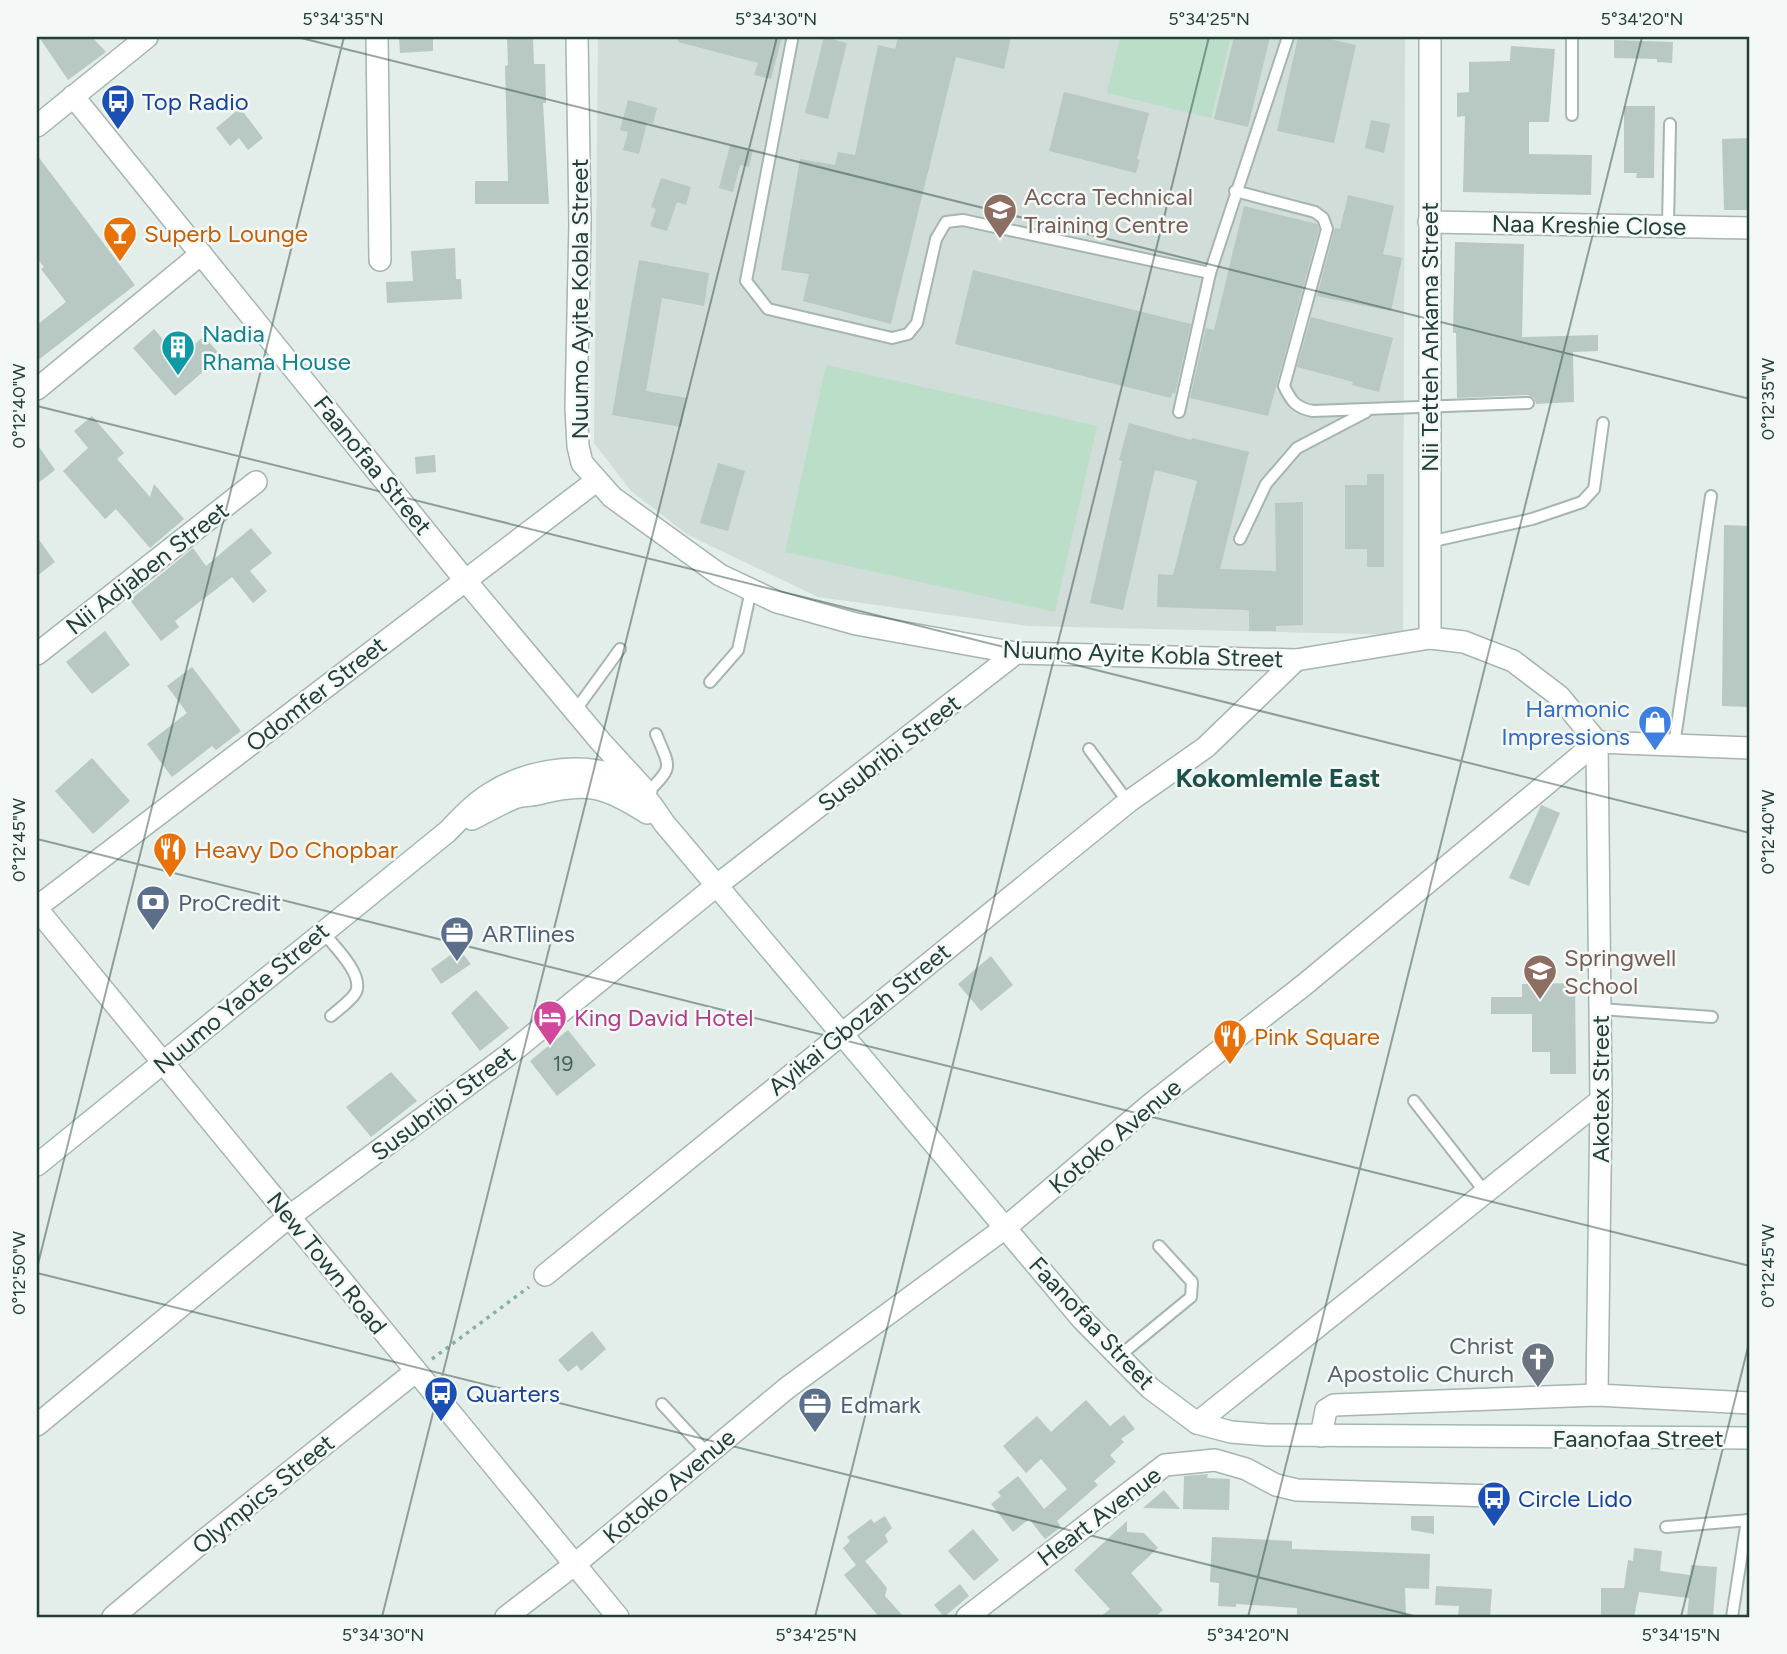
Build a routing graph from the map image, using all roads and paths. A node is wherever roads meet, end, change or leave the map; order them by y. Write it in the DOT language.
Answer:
graph roads {
  1 [pos="147,37"];
  2 [pos="377,37"];
  3 [pos="578,37"];
  4 [pos="1288,37"];
  5 [pos="1430,37"];
  6 [pos="1572,37"];
  7 [pos="792,40"];
  8 [pos="73,96"];
  9 [pos="1572,115"];
  10 [pos="1670,124"];
  11 [pos="37,126"];
  12 [pos="1235,191"];
  13 [pos="1429,222"];
  14 [pos="1668,225"];
  15 [pos="1750,228"];
  16 [pos="201,254"];
  17 [pos="380,260"];
  18 [pos="1210,273"];
  19 [pos="37,389"];
  20 [pos="1528,403"];
  21 [pos="1429,408"];
  22 [pos="1370,410"];
  23 [pos="1179,412"];
  24 [pos="1603,423"];
  25 [pos="596,481"];
  26 [pos="256,482"];
  27 [pos="1711,496"];
  28 [pos="1240,539"];
  29 [pos="1429,542"];
  30 [pos="465,580"];
  31 [pos="751,590"];
  32 [pos="1430,638"];
  33 [pos="620,649"];
  34 [pos="1016,653"];
  35 [pos="37,654"];
  36 [pos="1297,660"];
  37 [pos="710,682"];
  38 [pos="575,711"];
  39 [pos="656,734"];
  40 [pos="1597,742"];
  41 [pos="1674,745"];
  42 [pos="1750,748"];
  43 [pos="1089,749"];
  44 [pos="648,796"];
  45 [pos="1128,802"];
  46 [pos="664,823"];
  47 [pos="447,832"];
  48 [pos="716,886"];
  49 [pos="37,909"];
  50 [pos="323,931"];
  51 [pos="1600,1009"];
  52 [pos="331,1016"];
  53 [pos="1712,1017"];
  54 [pos="841,1033"];
  55 [pos="163,1063"];
  56 [pos="1601,1100"];
  57 [pos="1414,1101"];
  58 [pos="37,1165"];
  59 [pos="1485,1192"];
  60 [pos="290,1216"];
  61 [pos="1005,1228"];
  62 [pos="1159,1246"];
  63 [pos="545,1275"];
  64 [pos="1118,1357"];
  65 [pos="415,1372"];
  66 [pos="1597,1395"];
  67 [pos="1750,1403"];
  68 [pos="662,1404"];
  69 [pos="1197,1423"];
  70 [pos="37,1425"];
  71 [pos="1321,1436"];
  72 [pos="1750,1438"];
  73 [pos="708,1454"];
  74 [pos="1493,1496"];
  75 [pos="1749,1520"];
  76 [pos="1666,1527"];
  77 [pos="575,1564"];
  78 [pos="113,1617"];
  79 [pos="506,1617"];
  80 [pos="618,1617"];
  81 [pos="967,1617"];
  82 [pos="1732,1617"];
  1 -- 8 [label="street"];
  2 -- 17 [label="street"];
  3 -- 25 [label="street, Nuumo Ayite Kobla Street"];
  4 -- 12 [label="lane"];
  5 -- 13 [label="street, Nii Tetteh Ankama Street"];
  6 -- 9 [label="lane"];
  7 -- 18 [label="lane"];
  8 -- 11 [label="street"];
  8 -- 16 [label="street, Faanofaa Street"];
  10 -- 14 [label="lane"];
  12 -- 18 [label="lane"];
  12 -- 22 [label="lane"];
  13 -- 14 [label="street, Naa Kreshie Close"];
  13 -- 21 [label="street, Nii Tetteh Ankama Street"];
  14 -- 15 [label="street, Naa Kreshie Close"];
  16 -- 19 [label="street"];
  16 -- 30 [label="street, Faanofaa Street"];
  18 -- 23 [label="lane"];
  20 -- 21 [label="lane"];
  21 -- 22 [label="lane"];
  21 -- 29 [label="street, Nii Tetteh Ankama Street"];
  22 -- 28 [label="lane"];
  24 -- 29 [label="lane"];
  25 -- 30 [label="street, Odomfer Street"];
  25 -- 31 [label="street, Nuumo Ayite Kobla Street"];
  26 -- 35 [label="street, Nii Adjaben Street"];
  27 -- 41 [label="lane"];
  29 -- 32 [label="street, Nii Tetteh Ankama Street"];
  30 -- 38 [label="street, Faanofaa Street"];
  30 -- 49 [label="street, Odomfer Street"];
  31 -- 34 [label="street, Nuumo Ayite Kobla Street"];
  31 -- 37 [label="lane"];
  32 -- 36 [label="street, Nuumo Ayite Kobla Street"];
  32 -- 40 [label="street, Nuumo Ayite Kobla Street"];
  33 -- 38 [label="lane"];
  34 -- 36 [label="street, Nuumo Ayite Kobla Street"];
  34 -- 48 [label="street, Susubribi Street"];
  36 -- 45 [label="street, Ayikai Gbozah Street"];
  38 -- 44 [label="street, Faanofaa Street"];
  39 -- 44 [label="lane"];
  40 -- 41 [label="street"];
  40 -- 51 [label="street, Akotex Street"];
  40 -- 61 [label="street, Kotoko Avenue"];
  41 -- 42 [label="street"];
  43 -- 45 [label="lane"];
  44 -- 46 [label="street, Nuumo Yaote Street"];
  44 -- 47 [label="street, Nuumo Yaote Street"];
  45 -- 54 [label="street, Ayikai Gbozah Street"];
  46 -- 47 [label="street, Nuumo Yaote Street"];
  46 -- 48 [label="street, Faanofaa Street"];
  47 -- 50 [label="street, Nuumo Yaote Street"];
  48 -- 54 [label="street, Faanofaa Street"];
  48 -- 60 [label="street, Susubribi Street"];
  49 -- 55 [label="street, New Town Road"];
  50 -- 52 [label="lane"];
  50 -- 55 [label="street, Nuumo Yaote Street"];
  51 -- 53 [label="lane"];
  51 -- 56 [label="street, Akotex Street"];
  54 -- 61 [label="street, Faanofaa Street"];
  54 -- 63 [label="street, Ayikai Gbozah Street"];
  55 -- 58 [label="street, Nuumo Yaote Street"];
  55 -- 60 [label="street, New Town Road"];
  56 -- 59 [label="street"];
  56 -- 66 [label="street, Akotex Street"];
  57 -- 59 [label="lane"];
  59 -- 69 [label="street"];
  60 -- 65 [label="street, New Town Road"];
  60 -- 70 [label="street, Susubribi Street"];
  61 -- 64 [label="street, Faanofaa Street"];
  61 -- 73 [label="street, Kotoko Avenue"];
  62 -- 64 [label="lane"];
  63 -- 65 [label="path"];
  64 -- 69 [label="street, Faanofaa Street"];
  65 -- 77 [label="street, New Town Road"];
  65 -- 78 [label="street, Olympics Street"];
  66 -- 67 [label="street"];
  66 -- 71 [label="street"];
  68 -- 73 [label="lane"];
  69 -- 71 [label="street, Faanofaa Street"];
  71 -- 72 [label="street, Faanofaa Street"];
  73 -- 77 [label="street, Kotoko Avenue"];
  74 -- 81 [label="street, Heart Avenue"];
  75 -- 76 [label="lane"];
  75 -- 82 [label="lane"];
  77 -- 79 [label="street, Kotoko Avenue"];
  77 -- 80 [label="street, New Town Road"];
}
